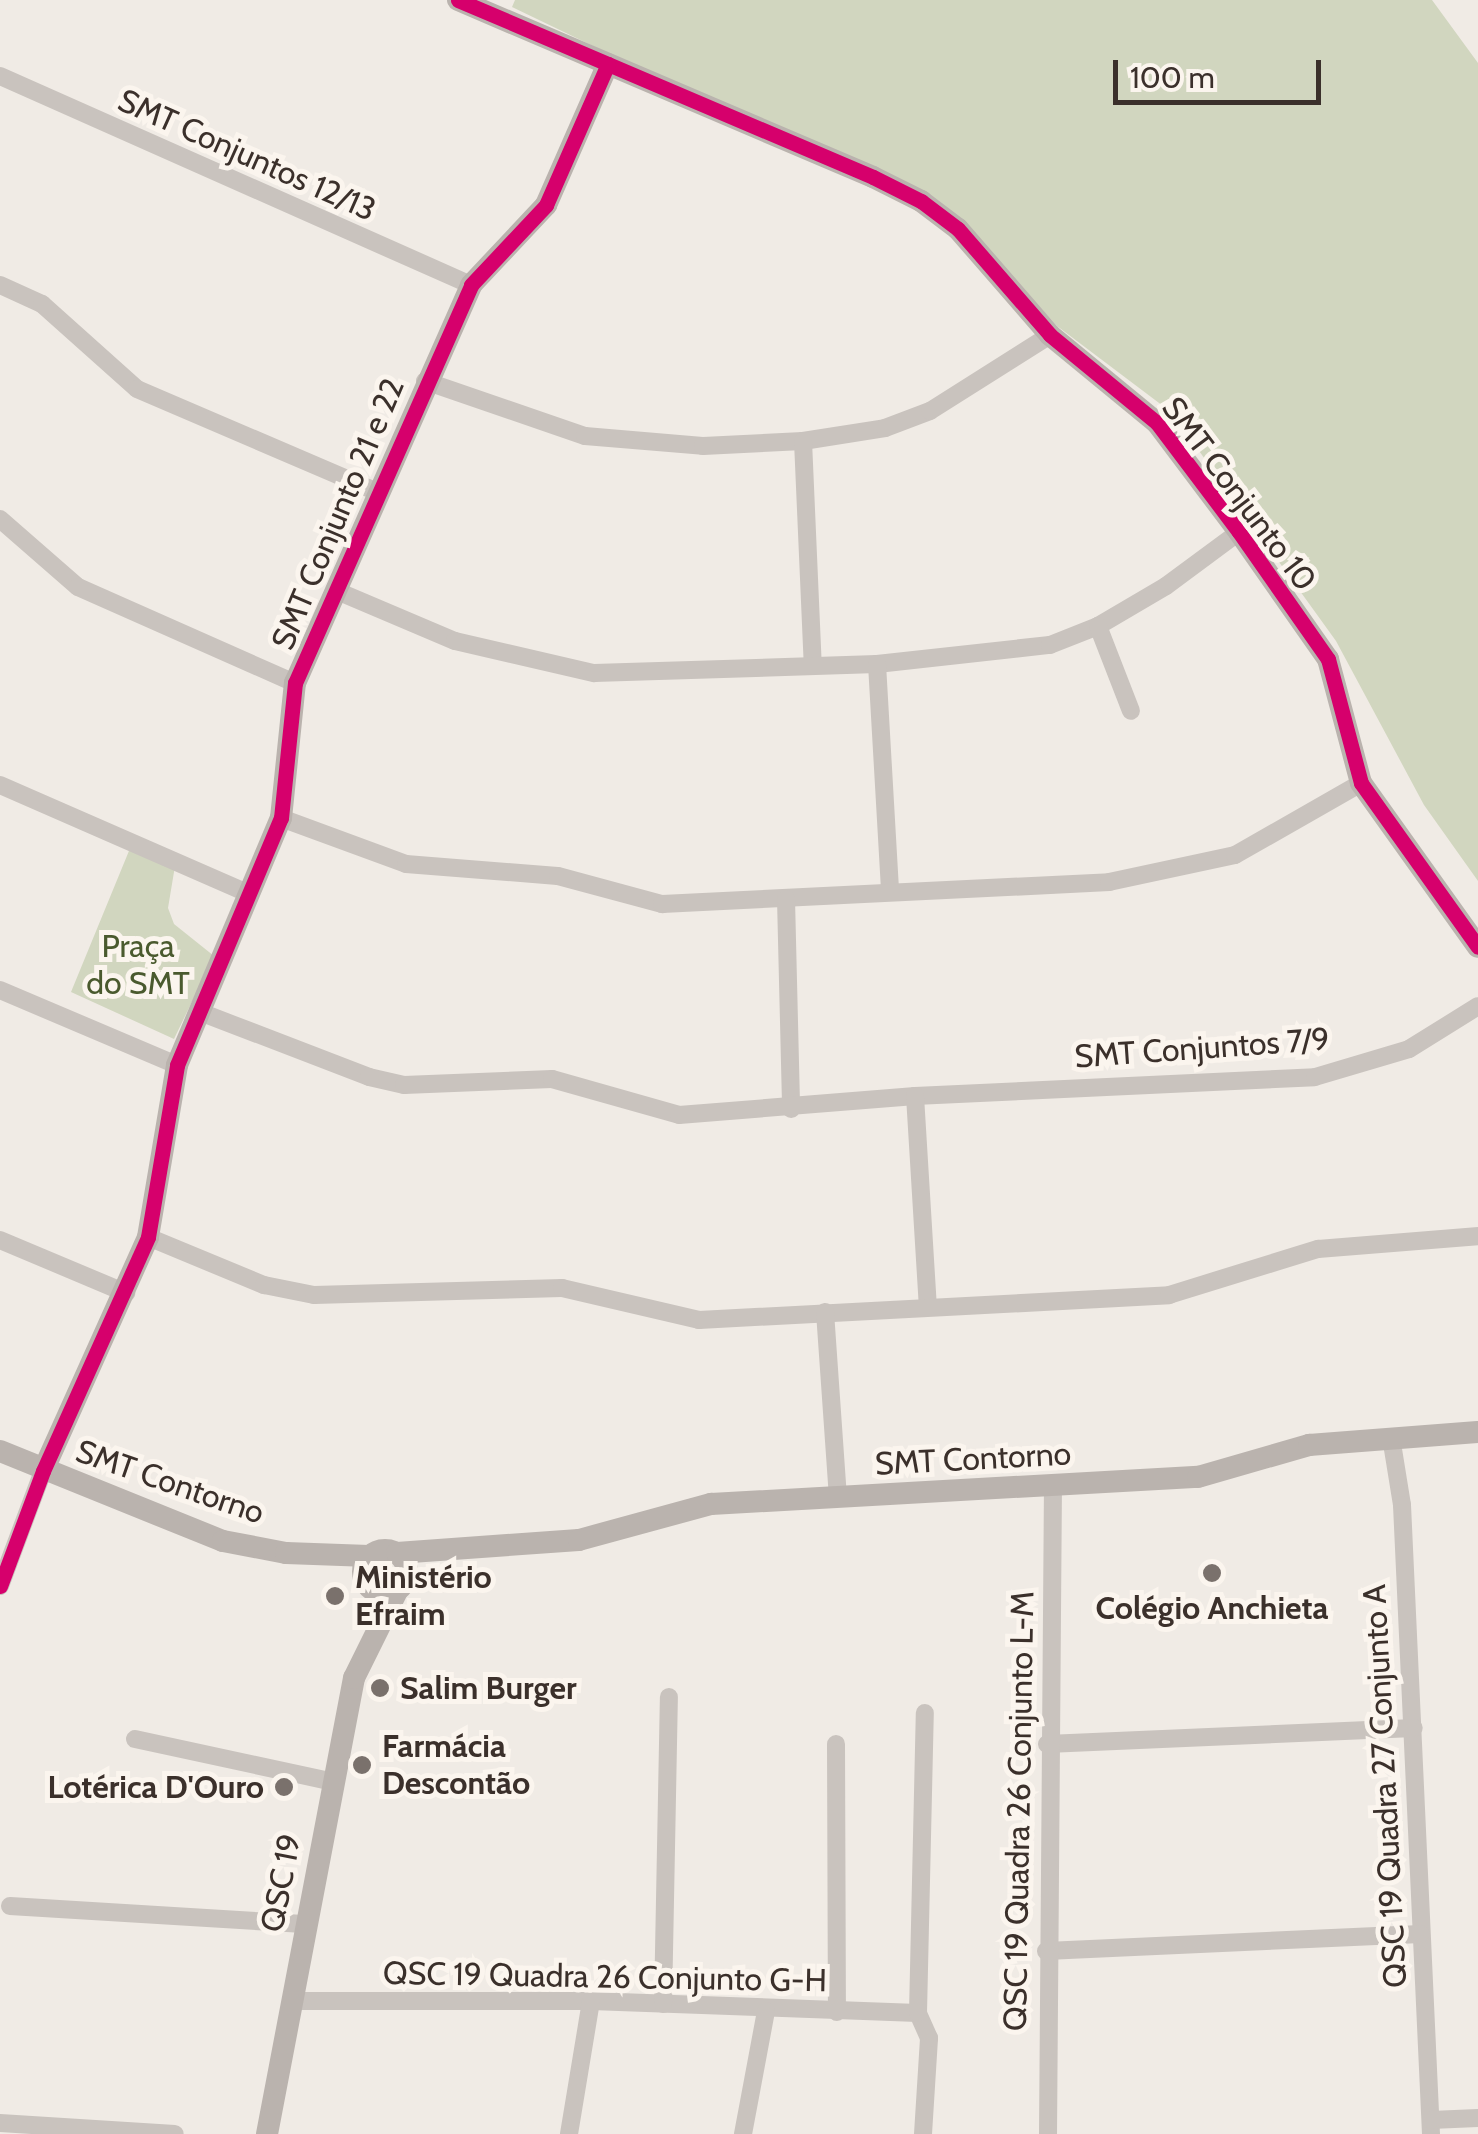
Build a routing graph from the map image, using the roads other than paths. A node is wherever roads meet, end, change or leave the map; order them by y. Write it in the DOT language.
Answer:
graph roads {
  1 [pos="458,0"];
  2 [pos="493,7"];
  3 [pos="608,64"];
  4 [pos="0,76"];
  5 [pos="0,285"];
  6 [pos="471,286"];
  7 [pos="1050,334"];
  8 [pos="425,381"];
  9 [pos="803,442"];
  10 [pos="375,491"];
  11 [pos="0,519"];
  12 [pos="1238,532"];
  13 [pos="337,591"];
  14 [pos="1098,626"];
  15 [pos="877,664"];
  16 [pos="813,666"];
  17 [pos="295,684"];
  18 [pos="1131,711"];
  19 [pos="1361,784"];
  20 [pos="0,785"];
  21 [pos="280,818"];
  22 [pos="890,891"];
  23 [pos="250,894"];
  24 [pos="786,899"];
  25 [pos="1478,947"];
  26 [pos="0,990"];
  27 [pos="1478,1006"];
  28 [pos="200,1012"];
  29 [pos="176,1065"];
  30 [pos="914,1096"];
  31 [pos="792,1108"];
  32 [pos="1478,1236"];
  33 [pos="148,1237"];
  34 [pos="0,1240"];
  35 [pos="126,1293"];
  36 [pos="928,1306"];
  37 [pos="824,1312"];
  38 [pos="1478,1432"];
  39 [pos="1391,1437"];
  40 [pos="0,1451"];
  41 [pos="43,1471"];
  42 [pos="1053,1489"];
  43 [pos="838,1497"];
  44 [pos="368,1572"];
  45 [pos="401,1572"];
  46 [pos="0,1586"];
  47 [pos="365,1646"];
  48 [pos="669,1697"];
  49 [pos="925,1712"];
  50 [pos="1414,1728"];
  51 [pos="136,1739"];
  52 [pos="836,1744"];
  53 [pos="1047,1744"];
  54 [pos="334,1782"];
  55 [pos="10,1906"];
  56 [pos="307,1924"];
  57 [pos="1422,1934"];
  58 [pos="1046,1951"];
  59 [pos="291,2001"];
  60 [pos="591,2001"];
  61 [pos="663,2004"];
  62 [pos="766,2011"];
  63 [pos="837,2012"];
  64 [pos="918,2013"];
  65 [pos="1478,2118"];
  66 [pos="0,2123"];
  67 [pos="1431,2127"];
  68 [pos="175,2134"];
  69 [pos="267,2134"];
  70 [pos="569,2134"];
  71 [pos="743,2134"];
  72 [pos="923,2134"];
  73 [pos="1048,2134"];
  1 -- 2 [label="street, SMT Conjunto 10"];
  2 -- 3 [label="street, SMT Conjunto 10"];
  3 -- 6 [label="street, SMT Conjunto 21 e 22"];
  3 -- 7 [label="street, SMT Conjunto 10"];
  4 -- 6 [label="street, SMT Conjuntos 12/13"];
  5 -- 10 [label="street"];
  6 -- 8 [label="street, SMT Conjunto 21 e 22"];
  7 -- 9 [label="street"];
  7 -- 12 [label="street, SMT Conjunto 10"];
  8 -- 9 [label="street"];
  8 -- 10 [label="street, SMT Conjunto 21 e 22"];
  9 -- 16 [label="street"];
  10 -- 13 [label="street, SMT Conjunto 21 e 22"];
  11 -- 17 [label="street"];
  12 -- 14 [label="street"];
  12 -- 19 [label="street, SMT Conjunto 10"];
  13 -- 16 [label="street"];
  13 -- 17 [label="street, SMT Conjunto 21 e 22"];
  14 -- 15 [label="street"];
  14 -- 18 [label="street"];
  15 -- 16 [label="street"];
  15 -- 22 [label="street"];
  17 -- 21 [label="street, SMT Conjunto 21 e 22"];
  19 -- 22 [label="street"];
  19 -- 25 [label="street, SMT Conjunto 10"];
  20 -- 23 [label="street"];
  21 -- 23 [label="street, SMT Conjunto 21 e 22"];
  21 -- 24 [label="street"];
  22 -- 24 [label="street"];
  23 -- 28 [label="street, SMT Conjunto 21 e 22"];
  24 -- 31 [label="street"];
  26 -- 29 [label="street"];
  27 -- 30 [label="street, SMT Conjuntos 7/9"];
  28 -- 29 [label="street, SMT Conjunto 21 e 22"];
  28 -- 31 [label="street, SMT Conjuntos 7/9"];
  29 -- 33 [label="street, SMT Conjunto 21 e 22"];
  30 -- 31 [label="street, SMT Conjuntos 7/9"];
  30 -- 36 [label="street"];
  32 -- 36 [label="street"];
  33 -- 35 [label="street, SMT Conjunto 21 e 22"];
  33 -- 37 [label="street"];
  34 -- 35 [label="street"];
  35 -- 41 [label="street, SMT Conjunto 21 e 22"];
  36 -- 37 [label="street"];
  37 -- 43 [label="street"];
  38 -- 39 [label="street, SMT Contorno"];
  39 -- 42 [label="street, SMT Contorno"];
  39 -- 50 [label="street, QSC 19 Quadra 27 Conjunto A"];
  40 -- 41 [label="street, SMT Contorno"];
  41 -- 44 [label="street, SMT Contorno"];
  41 -- 46 [label="street"];
  42 -- 43 [label="street, SMT Contorno"];
  42 -- 53 [label="street, QSC 19 Quadra 26 Conjunto L-M"];
  43 -- 45 [label="street, SMT Contorno"];
  44 -- 45 [label="street"];
  44 -- 45 [label="street"];
  44 -- 47 [label="street, QSC 19"];
  45 -- 47 [label="street, QSC 19"];
  47 -- 54 [label="street, QSC 19"];
  48 -- 61 [label="street"];
  49 -- 64 [label="street"];
  50 -- 53 [label="street"];
  50 -- 57 [label="street, QSC 19 Quadra 27 Conjunto A"];
  51 -- 54 [label="street"];
  52 -- 63 [label="street"];
  53 -- 58 [label="street, QSC 19 Quadra 26 Conjunto L-M"];
  54 -- 56 [label="street, QSC 19"];
  55 -- 56 [label="street"];
  56 -- 59 [label="street, QSC 19"];
  57 -- 58 [label="street"];
  57 -- 67 [label="street, QSC 19 Quadra 27 Conjunto A"];
  58 -- 73 [label="street, QSC 19 Quadra 26 Conjunto L-M"];
  59 -- 60 [label="street, QSC 19 Quadra 26 Conjunto G-H"];
  59 -- 69 [label="street, QSC 19"];
  60 -- 61 [label="street, QSC 19 Quadra 26 Conjunto G-H"];
  60 -- 70 [label="street"];
  61 -- 62 [label="street, QSC 19 Quadra 26 Conjunto G-H"];
  62 -- 63 [label="street, QSC 19 Quadra 26 Conjunto G-H"];
  62 -- 71 [label="street"];
  63 -- 64 [label="street, QSC 19 Quadra 26 Conjunto G-H"];
  64 -- 72 [label="street"];
  65 -- 67 [label="street"];
  66 -- 68 [label="street"];
}
